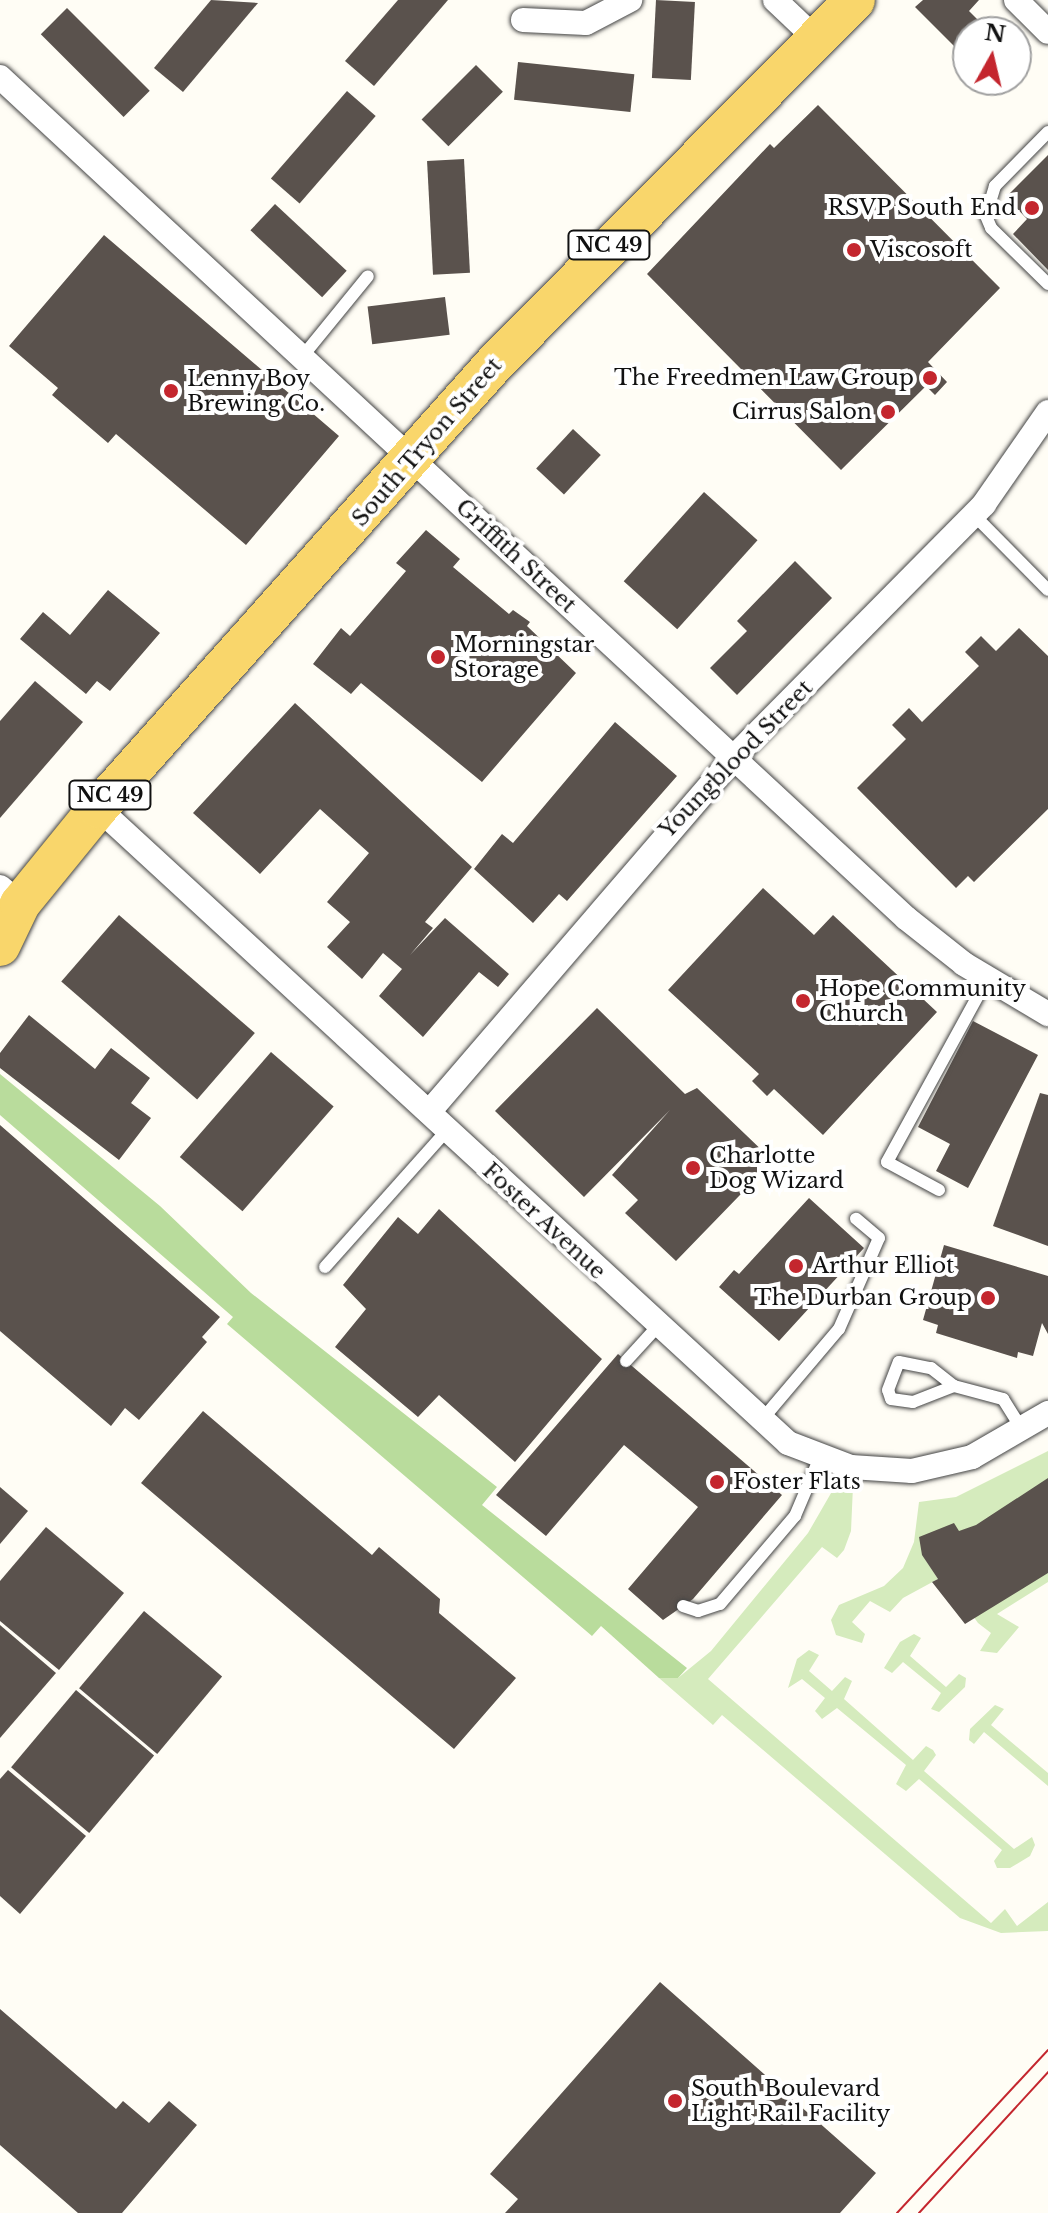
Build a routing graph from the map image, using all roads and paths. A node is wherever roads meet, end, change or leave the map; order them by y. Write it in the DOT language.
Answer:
graph roads {
  1 [pos="630,0"];
  2 [pos="775,0"];
  3 [pos="855,0"];
  4 [pos="1016,0"];
  5 [pos="548,11"];
  6 [pos="523,20"];
  7 [pos="1048,32"];
  8 [pos="815,38"];
  9 [pos="0,77"];
  10 [pos="1048,132"];
  11 [pos="368,276"];
  12 [pos="1048,284"];
  13 [pos="302,357"];
  14 [pos="1048,412"];
  15 [pos="410,458"];
  16 [pos="974,515"];
  17 [pos="1048,590"];
  18 [pos="733,758"];
  19 [pos="98,808"];
  20 [pos="7,902"];
  21 [pos="0,946"];
  22 [pos="987,979"];
  23 [pos="1048,1014"];
  24 [pos="429,1112"];
  25 [pos="447,1130"];
  26 [pos="939,1190"];
  27 [pos="856,1219"];
  28 [pos="325,1267"];
  29 [pos="658,1326"];
  30 [pos="626,1361"];
  31 [pos="954,1386"];
  32 [pos="1048,1413"];
  33 [pos="760,1422"];
  34 [pos="1022,1429"];
  35 [pos="820,1457"];
  36 [pos="683,1606"];
  1 -- 5 [label="street"];
  2 -- 8 [label="street"];
  3 -- 8 [label="main road, South Tryon Street / NC 49"];
  4 -- 7 [label="street"];
  5 -- 6 [label="street"];
  8 -- 15 [label="main road, South Tryon Street / NC 49"];
  9 -- 13 [label="street, Griffith Street"];
  10 -- 12 [label="lane"];
  11 -- 13 [label="lane"];
  13 -- 15 [label="street, Griffith Street"];
  14 -- 16 [label="street, Youngblood Street"];
  15 -- 18 [label="street, Griffith Street"];
  15 -- 19 [label="main road, South Tryon Street / NC 49"];
  16 -- 17 [label="lane"];
  16 -- 18 [label="street, Youngblood Street"];
  18 -- 22 [label="street, Griffith Street"];
  18 -- 24 [label="street, Youngblood Street"];
  19 -- 20 [label="main road, South Tryon Street / NC 49"];
  19 -- 24 [label="street, Foster Avenue"];
  20 -- 21 [label="main road, South Tryon Street / NC 49"];
  22 -- 23 [label="street, Griffith Street"];
  22 -- 26 [label="lane"];
  24 -- 25 [label="street, Foster Avenue"];
  25 -- 28 [label="lane"];
  25 -- 29 [label="street, Foster Avenue"];
  27 -- 33 [label="lane"];
  29 -- 30 [label="lane"];
  29 -- 33 [label="street, Foster Avenue"];
  31 -- 31 [label="lane"];
  31 -- 34 [label="lane"];
  32 -- 34 [label="street, Foster Avenue"];
  33 -- 35 [label="street, Foster Avenue"];
  34 -- 35 [label="street, Foster Avenue"];
  35 -- 36 [label="lane"];
}
